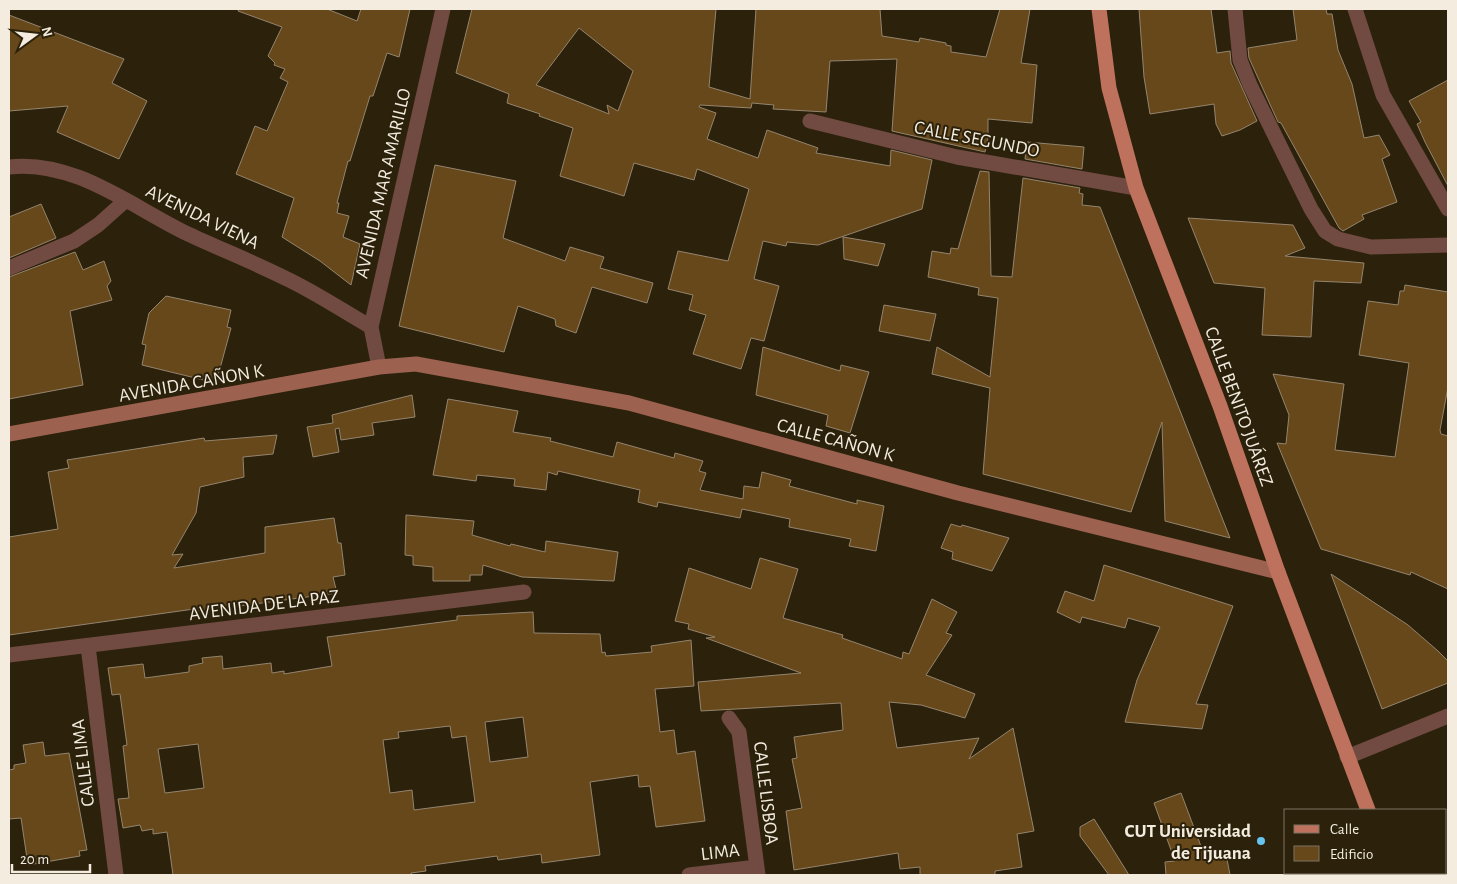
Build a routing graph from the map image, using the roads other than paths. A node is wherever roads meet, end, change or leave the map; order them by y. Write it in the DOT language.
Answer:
graph roads {
  1 [pos="443,9"];
  2 [pos="1099,9"];
  3 [pos="1235,9"];
  4 [pos="1355,9"];
  5 [pos="810,121"];
  6 [pos="9,168"];
  7 [pos="1136,188"];
  8 [pos="126,200"];
  9 [pos="1448,209"];
  10 [pos="1448,245"];
  11 [pos="9,268"];
  12 [pos="371,328"];
  13 [pos="380,367"];
  14 [pos="9,434"];
  15 [pos="1278,572"];
  16 [pos="524,592"];
  17 [pos="88,646"];
  18 [pos="9,655"];
  19 [pos="1448,716"];
  20 [pos="729,718"];
  21 [pos="1347,757"];
  22 [pos="1368,809"];
  23 [pos="757,871"];
  24 [pos="116,875"];
  25 [pos="689,875"];
  1 -- 12 [label="street, AVENIDA MAR AMARILLO"];
  2 -- 7 [label="main road, CALLE BENITO JUÁREZ"];
  3 -- 10 [label="street"];
  4 -- 9 [label="street"];
  5 -- 7 [label="street, CALLE SEGUNDO"];
  6 -- 8 [label="street, AVENIDA VIENA"];
  7 -- 15 [label="main road, CALLE BENITO JUÁREZ"];
  8 -- 11 [label="street"];
  8 -- 12 [label="street, AVENIDA VIENA"];
  12 -- 13 [label="street, AVENIDA MAR AMARILLO"];
  13 -- 14 [label="street, AVENIDA CAÑON K"];
  13 -- 15 [label="street, CALLE CAÑON K"];
  15 -- 21 [label="main road, CALLE BENITO JUÁREZ"];
  16 -- 17 [label="street, AVENIDA DE LA PAZ"];
  17 -- 18 [label="street, AVENIDA DE LA PAZ"];
  17 -- 24 [label="street, CALLE LIMA"];
  19 -- 21 [label="street"];
  20 -- 23 [label="street, CALLE LISBOA"];
  21 -- 22 [label="main road, CALLE BENITO JUÁREZ"];
  23 -- 25 [label="street, LIMA"];
}
